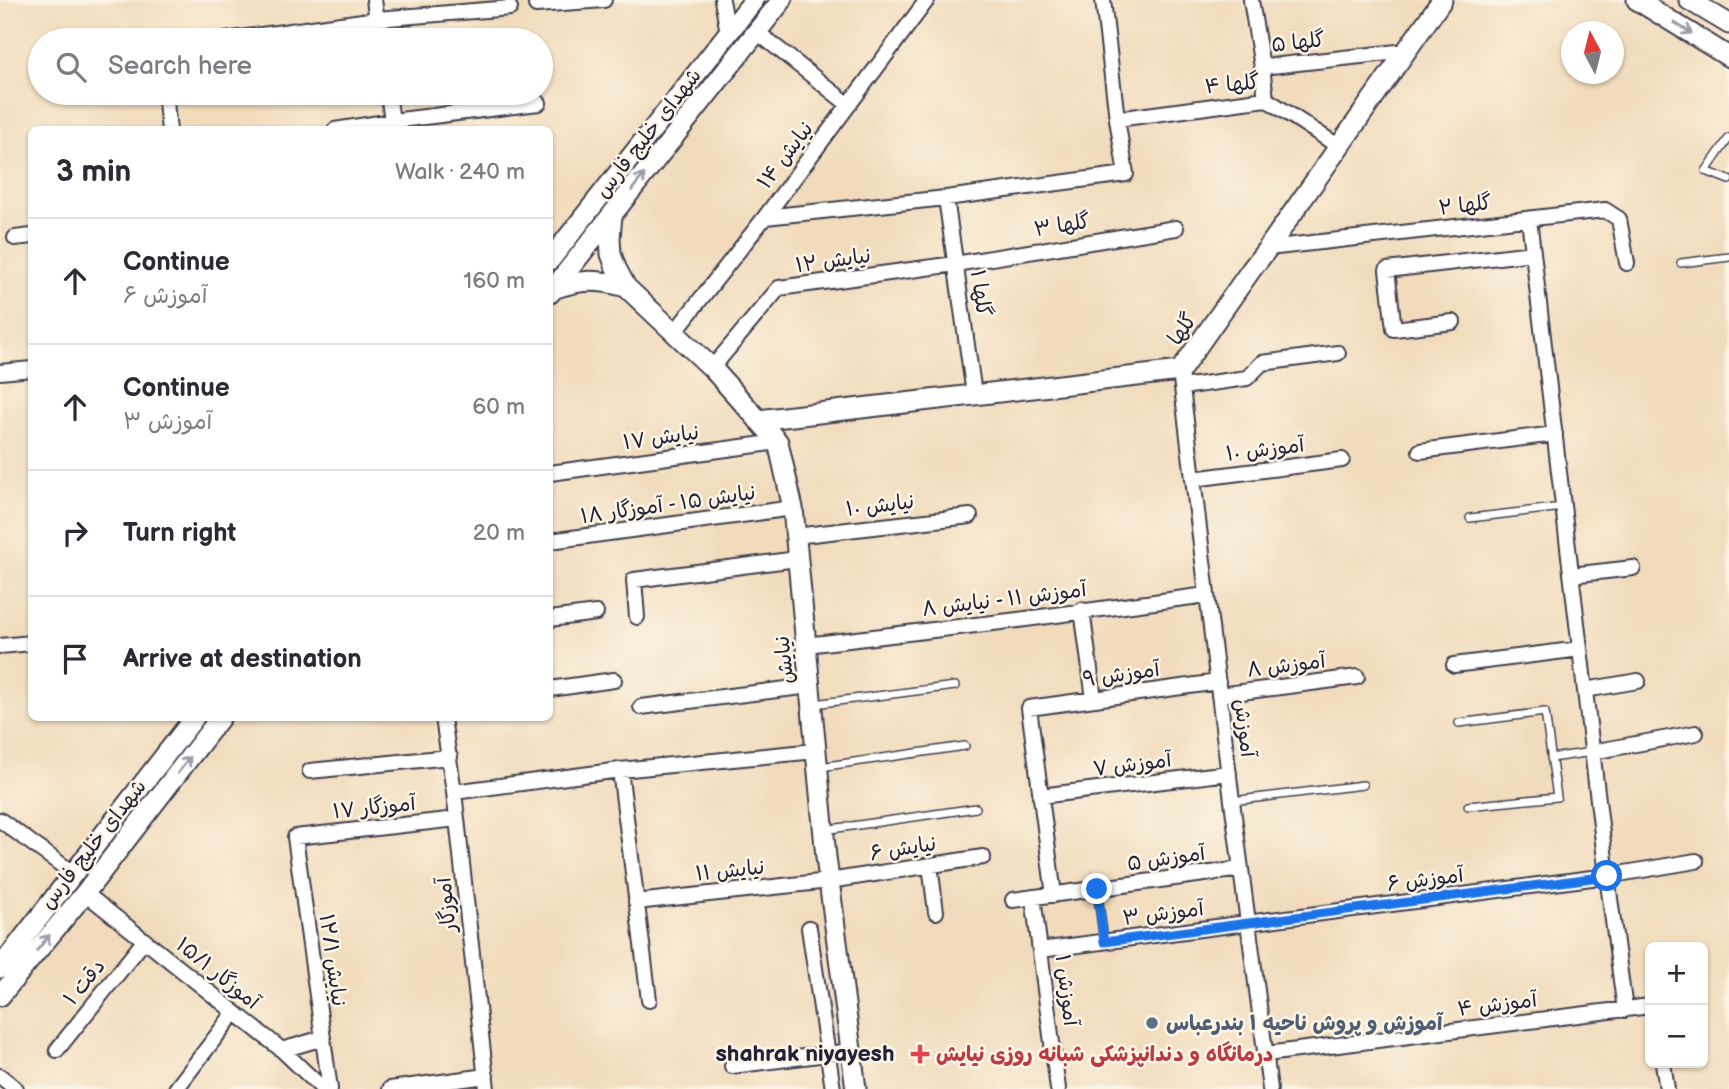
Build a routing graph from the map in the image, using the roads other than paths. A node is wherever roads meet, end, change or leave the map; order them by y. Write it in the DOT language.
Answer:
graph roads {
  1 [pos="374,0"];
  2 [pos="604,0"];
  3 [pos="722,0"];
  4 [pos="754,0"];
  5 [pos="782,0"];
  6 [pos="927,0"];
  7 [pos="1103,0"];
  8 [pos="1251,0"];
  9 [pos="1442,0"];
  10 [pos="1637,0"];
  11 [pos="1689,0"];
  12 [pos="536,5"];
  13 [pos="510,8"];
  14 [pos="377,19"];
  15 [pos="1729,24"];
  16 [pos="312,28"];
  17 [pos="378,28"];
  18 [pos="757,32"];
  19 [pos="728,33"];
  20 [pos="1406,51"];
  21 [pos="1729,57"];
  22 [pos="1262,67"];
  23 [pos="1266,99"];
  24 [pos="166,105"];
  25 [pos="390,105"];
  26 [pos="526,105"];
  27 [pos="849,105"];
  28 [pos="1117,119"];
  29 [pos="393,125"];
  30 [pos="169,126"];
  31 [pos="1729,138"];
  32 [pos="1338,146"];
  33 [pos="1729,180"];
  34 [pos="946,198"];
  35 [pos="612,215"];
  36 [pos="765,217"];
  37 [pos="1529,219"];
  38 [pos="1176,228"];
  39 [pos="28,236"];
  40 [pos="15,238"];
  41 [pos="1268,248"];
  42 [pos="1533,253"];
  43 [pos="553,256"];
  44 [pos="1729,257"];
  45 [pos="1627,263"];
  46 [pos="1681,263"];
  47 [pos="956,264"];
  48 [pos="626,287"];
  49 [pos="553,289"];
  50 [pos="553,290"];
  51 [pos="1453,322"];
  52 [pos="674,333"];
  53 [pos="1338,353"];
  54 [pos="28,369"];
  55 [pos="712,369"];
  56 [pos="0,372"];
  57 [pos="1181,379"];
  58 [pos="974,394"];
  59 [pos="758,420"];
  60 [pos="1555,434"];
  61 [pos="778,442"];
  62 [pos="1420,451"];
  63 [pos="1342,460"];
  64 [pos="553,472"];
  65 [pos="1193,479"];
  66 [pos="1563,507"];
  67 [pos="793,508"];
  68 [pos="970,516"];
  69 [pos="1470,518"];
  70 [pos="795,536"];
  71 [pos="553,541"];
  72 [pos="797,559"];
  73 [pos="1633,568"];
  74 [pos="1571,575"];
  75 [pos="1207,595"];
  76 [pos="1082,610"];
  77 [pos="596,613"];
  78 [pos="637,617"];
  79 [pos="553,619"];
  80 [pos="28,643"];
  81 [pos="806,645"];
  82 [pos="0,646"];
  83 [pos="1580,649"];
  84 [pos="1454,665"];
  85 [pos="1357,677"];
  86 [pos="614,680"];
  87 [pos="1638,681"];
  88 [pos="956,686"];
  89 [pos="1219,688"];
  90 [pos="553,689"];
  91 [pos="1585,690"];
  92 [pos="811,695"];
  93 [pos="1094,699"];
  94 [pos="641,707"];
  95 [pos="192,721"];
  96 [pos="218,721"];
  97 [pos="444,721"];
  98 [pos="1459,723"];
  99 [pos="1696,733"];
  100 [pos="965,746"];
  101 [pos="1592,752"];
  102 [pos="450,757"];
  103 [pos="1551,758"];
  104 [pos="817,759"];
  105 [pos="620,770"];
  106 [pos="310,771"];
  107 [pos="1229,773"];
  108 [pos="1363,785"];
  109 [pos="454,792"];
  110 [pos="1040,796"];
  111 [pos="1232,801"];
  112 [pos="1468,806"];
  113 [pos="976,808"];
  114 [pos="457,819"];
  115 [pos="0,820"];
  116 [pos="824,830"];
  117 [pos="295,837"];
  118 [pos="983,857"];
  119 [pos="1696,861"];
  120 [pos="930,865"];
  121 [pos="1241,869"];
  122 [pos="74,874"];
  123 [pos="1607,876"];
  124 [pos="829,881"];
  125 [pos="1097,889"];
  126 [pos="85,893"];
  127 [pos="1054,895"];
  128 [pos="1033,897"];
  129 [pos="1013,900"];
  130 [pos="636,902"];
  131 [pos="936,912"];
  132 [pos="1248,923"];
  133 [pos="809,928"];
  134 [pos="144,941"];
  135 [pos="1104,942"];
  136 [pos="1040,950"];
  137 [pos="0,968"];
  138 [pos="0,996"];
  139 [pos="649,1000"];
  140 [pos="1645,1007"];
  141 [pos="1625,1010"];
  142 [pos="234,1013"];
  143 [pos="323,1038"];
  144 [pos="57,1050"];
  145 [pos="282,1050"];
  146 [pos="851,1051"];
  147 [pos="828,1054"];
  148 [pos="1266,1054"];
  149 [pos="732,1066"];
  150 [pos="1663,1068"];
  151 [pos="0,1076"];
  152 [pos="486,1083"];
  153 [pos="16,1089"];
  154 [pos="176,1089"];
  155 [pos="323,1089"];
  156 [pos="330,1089"];
  157 [pos="390,1089"];
  158 [pos="833,1089"];
  159 [pos="856,1089"];
  160 [pos="1058,1089"];
  161 [pos="1270,1089"];
  162 [pos="1667,1089"];
  1 -- 14 [label="street"];
  2 -- 12 [label="street"];
  3 -- 19 [label="street"];
  4 -- 19 [label="street, شهدای خلیج فارس"];
  5 -- 18 [label="street, شهدای خلیج فارس"];
  6 -- 27 [label="street, نیایش ۱۴"];
  7 -- 28 [label="street"];
  8 -- 22 [label="street, گلها ۵"];
  9 -- 20 [label="street, گلها"];
  10 -- 21 [label="street, one-way"];
  11 -- 15 [label="street"];
  13 -- 14 [label="street"];
  14 -- 16 [label="street"];
  14 -- 17 [label="street"];
  18 -- 27 [label="street"];
  35 -- 18 [label="street, شهدای خلیج فارس, one-way"];
  19 -- 43 [label="street, شهدای خلیج فارس"];
  20 -- 22 [label="street, گلها ۵"];
  20 -- 32 [label="street, گلها"];
  22 -- 23 [label="street"];
  23 -- 28 [label="street, گلها ۴"];
  23 -- 32 [label="street, گلها ۴"];
  24 -- 30 [label="street"];
  25 -- 29 [label="street"];
  26 -- 29 [label="street"];
  27 -- 36 [label="street, نیایش ۱۴"];
  28 -- 34 [label="street"];
  31 -- 33 [label="lane"];
  32 -- 41 [label="street, گلها"];
  34 -- 36 [label="street"];
  34 -- 47 [label="street, گلها ۱"];
  35 -- 48 [label="street, نیایش"];
  35 -- 49 [label="street, شهدای خلیج فارس"];
  36 -- 52 [label="street, نیایش ۱۴"];
  37 -- 41 [label="street, گلها ۲"];
  37 -- 42 [label="street"];
  37 -- 45 [label="street, گلها ۲"];
  38 -- 47 [label="street, گلها ۳"];
  39 -- 40 [label="street"];
  41 -- 57 [label="street, گلها"];
  42 -- 51 [label="street"];
  42 -- 60 [label="street"];
  44 -- 46 [label="lane"];
  47 -- 55 [label="street, نیایش ۱۲"];
  47 -- 58 [label="street, گلها ۱"];
  48 -- 50 [label="street"];
  48 -- 52 [label="street, نیایش"];
  52 -- 55 [label="street, نیایش"];
  53 -- 57 [label="street"];
  54 -- 56 [label="street"];
  55 -- 59 [label="street, نیایش"];
  57 -- 58 [label="street, گلها"];
  57 -- 65 [label="street, آموزش"];
  58 -- 59 [label="street, گلها"];
  59 -- 61 [label="street, نیایش"];
  60 -- 62 [label="street"];
  60 -- 66 [label="street"];
  61 -- 64 [label="street, نیایش ۱۷"];
  61 -- 67 [label="street, نیایش"];
  63 -- 65 [label="street, آموزش ۱۰"];
  65 -- 75 [label="street, آموزش"];
  66 -- 69 [label="lane"];
  66 -- 74 [label="street"];
  67 -- 70 [label="street, نیایش"];
  67 -- 71 [label="street, نیایش ۱۵ - آموزگار ۱۸"];
  68 -- 70 [label="street, نیایش ۱۰"];
  70 -- 72 [label="street, نیایش"];
  72 -- 78 [label="street"];
  72 -- 81 [label="street, نیایش"];
  73 -- 74 [label="street"];
  74 -- 83 [label="street"];
  75 -- 76 [label="street, آموزش ۱۱ - نیایش ۸"];
  75 -- 89 [label="street, آموزش"];
  76 -- 81 [label="street, آموزش ۱۱ - نیایش ۸"];
  76 -- 93 [label="street"];
  77 -- 79 [label="street"];
  80 -- 82 [label="street"];
  81 -- 92 [label="street, نیایش"];
  83 -- 84 [label="street"];
  83 -- 91 [label="street"];
  85 -- 89 [label="street, آموزش ۸"];
  86 -- 90 [label="street"];
  87 -- 91 [label="street"];
  88 -- 92 [label="lane"];
  89 -- 93 [label="street, آموزش ۹"];
  89 -- 107 [label="street, آموزش"];
  91 -- 101 [label="street"];
  92 -- 94 [label="street"];
  92 -- 104 [label="street, نیایش"];
  93 -- 110 [label="street, آموزش ۹"];
  95 -- 122 [label="street, شهدای خلیج فارس"];
  126 -- 96 [label="street, شهدای خلیج فارس, one-way"];
  97 -- 102 [label="street, آموزگار"];
  98 -- 103 [label="lane"];
  99 -- 101 [label="street"];
  100 -- 104 [label="lane"];
  101 -- 103 [label="lane"];
  101 -- 123 [label="street"];
  102 -- 106 [label="street"];
  102 -- 109 [label="street, آموزگار"];
  103 -- 112 [label="lane"];
  104 -- 105 [label="street"];
  104 -- 116 [label="street, نیایش"];
  105 -- 109 [label="street"];
  105 -- 130 [label="street"];
  107 -- 110 [label="street, آموزش ۷"];
  107 -- 111 [label="street, آموزش"];
  108 -- 111 [label="lane"];
  109 -- 114 [label="street, آموزگار"];
  110 -- 127 [label="street"];
  111 -- 121 [label="street, آموزش"];
  113 -- 116 [label="lane"];
  114 -- 117 [label="street, آموزگار ۱۷"];
  114 -- 152 [label="street, آموزگار"];
  115 -- 122 [label="street"];
  116 -- 124 [label="street, نیایش"];
  117 -- 143 [label="street, نیایش ۱۲/۱"];
  118 -- 120 [label="street, نیایش ۶"];
  119 -- 123 [label="street, آموزش ۶"];
  120 -- 124 [label="street, نیایش ۶"];
  120 -- 131 [label="street"];
  121 -- 125 [label="street, آموزش ۵"];
  121 -- 132 [label="street, آموزش"];
  122 -- 137 [label="street, شهدای خلیج فارس"];
  123 -- 132 [label="street, آموزش ۶"];
  123 -- 141 [label="street"];
  124 -- 130 [label="street, نیایش ۱۱"];
  124 -- 146 [label="street, نیایش"];
  125 -- 127 [label="street, آموزش ۵"];
  125 -- 135 [label="lane"];
  126 -- 134 [label="street, آموزگار ۱۵/۱"];
  138 -- 126 [label="street, شهدای خلیج فارس, one-way"];
  127 -- 128 [label="street, آموزش ۵"];
  128 -- 129 [label="street, آموزش ۵"];
  128 -- 136 [label="street, آموزش ۱"];
  130 -- 139 [label="street"];
  132 -- 135 [label="street, آموزش ۳"];
  132 -- 148 [label="street, آموزش"];
  133 -- 147 [label="street"];
  134 -- 142 [label="street, آموزگار ۱۵/۱"];
  134 -- 144 [label="street, دقت ۱"];
  135 -- 136 [label="street, آموزش ۳"];
  136 -- 160 [label="street, آموزش ۱"];
  140 -- 141 [label="street, آموزش ۴"];
  141 -- 148 [label="street, آموزش ۴"];
  142 -- 145 [label="street, آموزگار ۱۵/۱"];
  142 -- 154 [label="street"];
  143 -- 145 [label="street"];
  143 -- 156 [label="street, نیایش ۱۲/۱"];
  145 -- 155 [label="street, آموزگار ۱۵/۱"];
  146 -- 147 [label="street"];
  146 -- 159 [label="street, نیایش"];
  147 -- 149 [label="street"];
  147 -- 158 [label="street"];
  148 -- 161 [label="street, آموزش"];
  150 -- 162 [label="street"];
  151 -- 153 [label="street"];
  152 -- 157 [label="street"];
}
